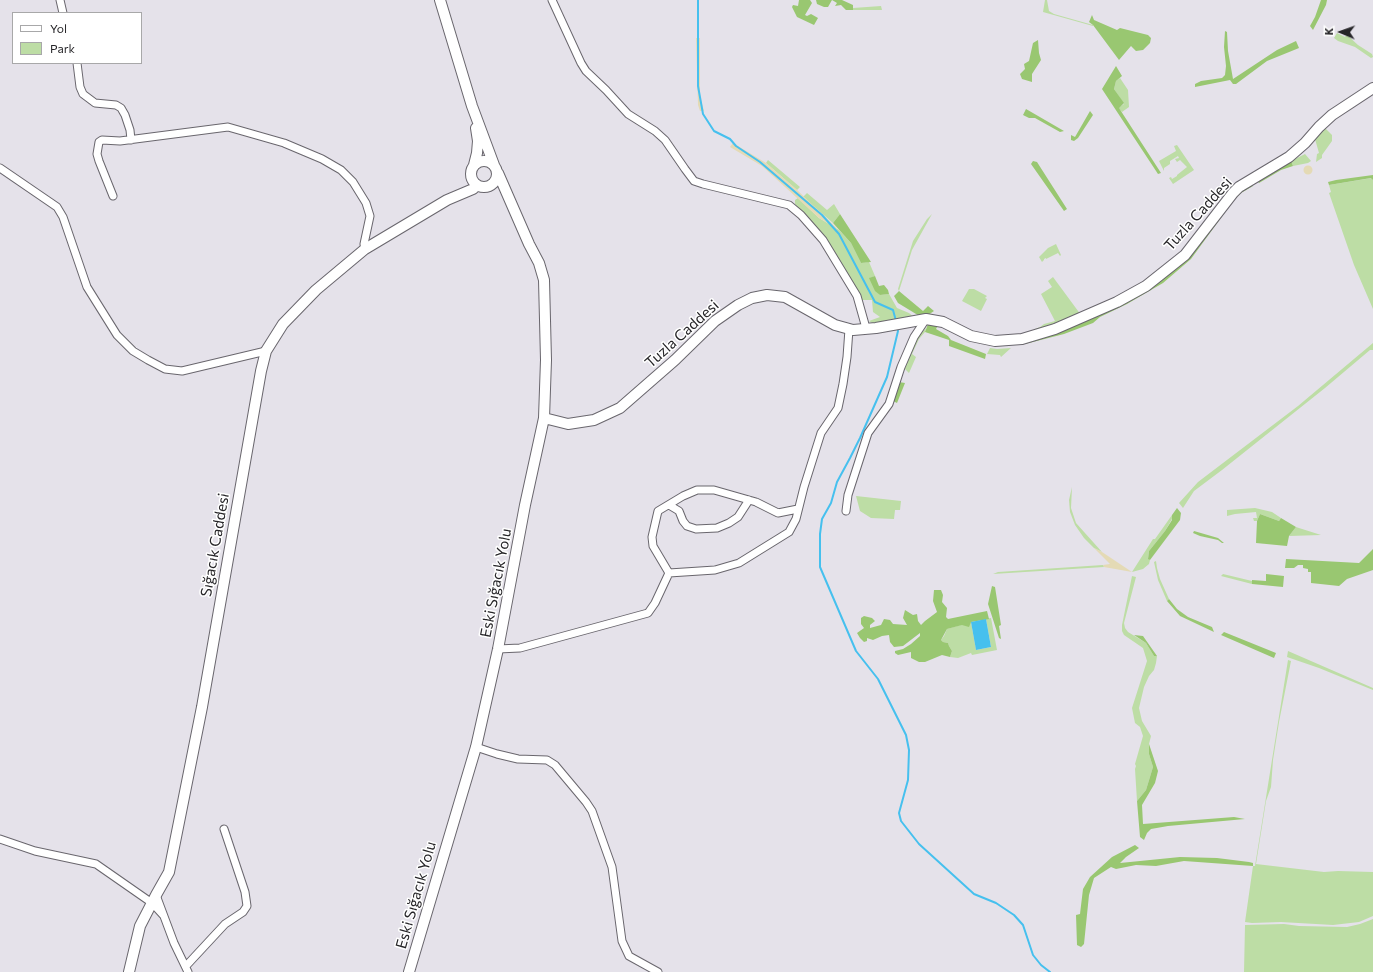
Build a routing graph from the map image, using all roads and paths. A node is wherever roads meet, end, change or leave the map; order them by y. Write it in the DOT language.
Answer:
graph roads {
  1 [pos="60,0"];
  2 [pos="440,0"];
  3 [pos="552,0"];
  4 [pos="63,12"];
  5 [pos="77,64"];
  6 [pos="1373,88"];
  7 [pos="472,106"];
  8 [pos="131,140"];
  9 [pos="0,168"];
  10 [pos="496,169"];
  11 [pos="473,170"];
  12 [pos="481,186"];
  13 [pos="113,196"];
  14 [pos="508,196"];
  15 [pos="447,200"];
  16 [pos="365,249"];
  17 [pos="926,319"];
  18 [pos="866,328"];
  19 [pos="849,329"];
  20 [pos="266,351"];
  21 [pos="544,418"];
  22 [pos="749,500"];
  23 [pos="669,505"];
  24 [pos="798,509"];
  25 [pos="846,511"];
  26 [pos="669,573"];
  27 [pos="498,649"];
  28 [pos="476,747"];
  29 [pos="224,829"];
  30 [pos="0,839"];
  31 [pos="154,899"];
  32 [pos="187,969"];
  33 [pos="129,972"];
  34 [pos="409,972"];
  35 [pos="658,972"];
  1 -- 4 [label="street"];
  2 -- 7 [label="main road"];
  3 -- 18 [label="street"];
  5 -- 8 [label="street"];
  6 -- 17 [label="main road, Tuzla Caddesi"];
  7 -- 10 [label="main road, Eski Sığacık Yolu"];
  7 -- 11 [label="main road"];
  8 -- 13 [label="street"];
  8 -- 16 [label="street"];
  9 -- 20 [label="street"];
  10 -- 11 [label="main road"];
  10 -- 12 [label="main road"];
  10 -- 14 [label="main road, Eski Sığacık Yolu"];
  11 -- 12 [label="main road"];
  11 -- 15 [label="main road"];
  12 -- 14 [label="main road"];
  12 -- 15 [label="main road"];
  14 -- 21 [label="main road, Eski Sığacık Yolu"];
  15 -- 16 [label="main road, Sığacık Caddesi"];
  16 -- 20 [label="main road, Sığacık Caddesi"];
  17 -- 18 [label="main road, Tuzla Caddesi"];
  17 -- 25 [label="street"];
  18 -- 19 [label="main road, Tuzla Caddesi"];
  19 -- 21 [label="main road, Tuzla Caddesi"];
  19 -- 24 [label="street"];
  20 -- 31 [label="main road, Sığacık Caddesi"];
  21 -- 27 [label="main road, Eski Sığacık Yolu"];
  22 -- 23 [label="street"];
  22 -- 23 [label="street"];
  22 -- 24 [label="street"];
  23 -- 26 [label="street"];
  24 -- 26 [label="street"];
  26 -- 27 [label="street"];
  27 -- 28 [label="main road, Eski Sığacık Yolu"];
  28 -- 34 [label="main road, Eski Sığacık Yolu"];
  28 -- 35 [label="street"];
  29 -- 32 [label="street"];
  30 -- 31 [label="street"];
  31 -- 32 [label="street"];
  31 -- 33 [label="main road, Sığacık Caddesi"];
}
